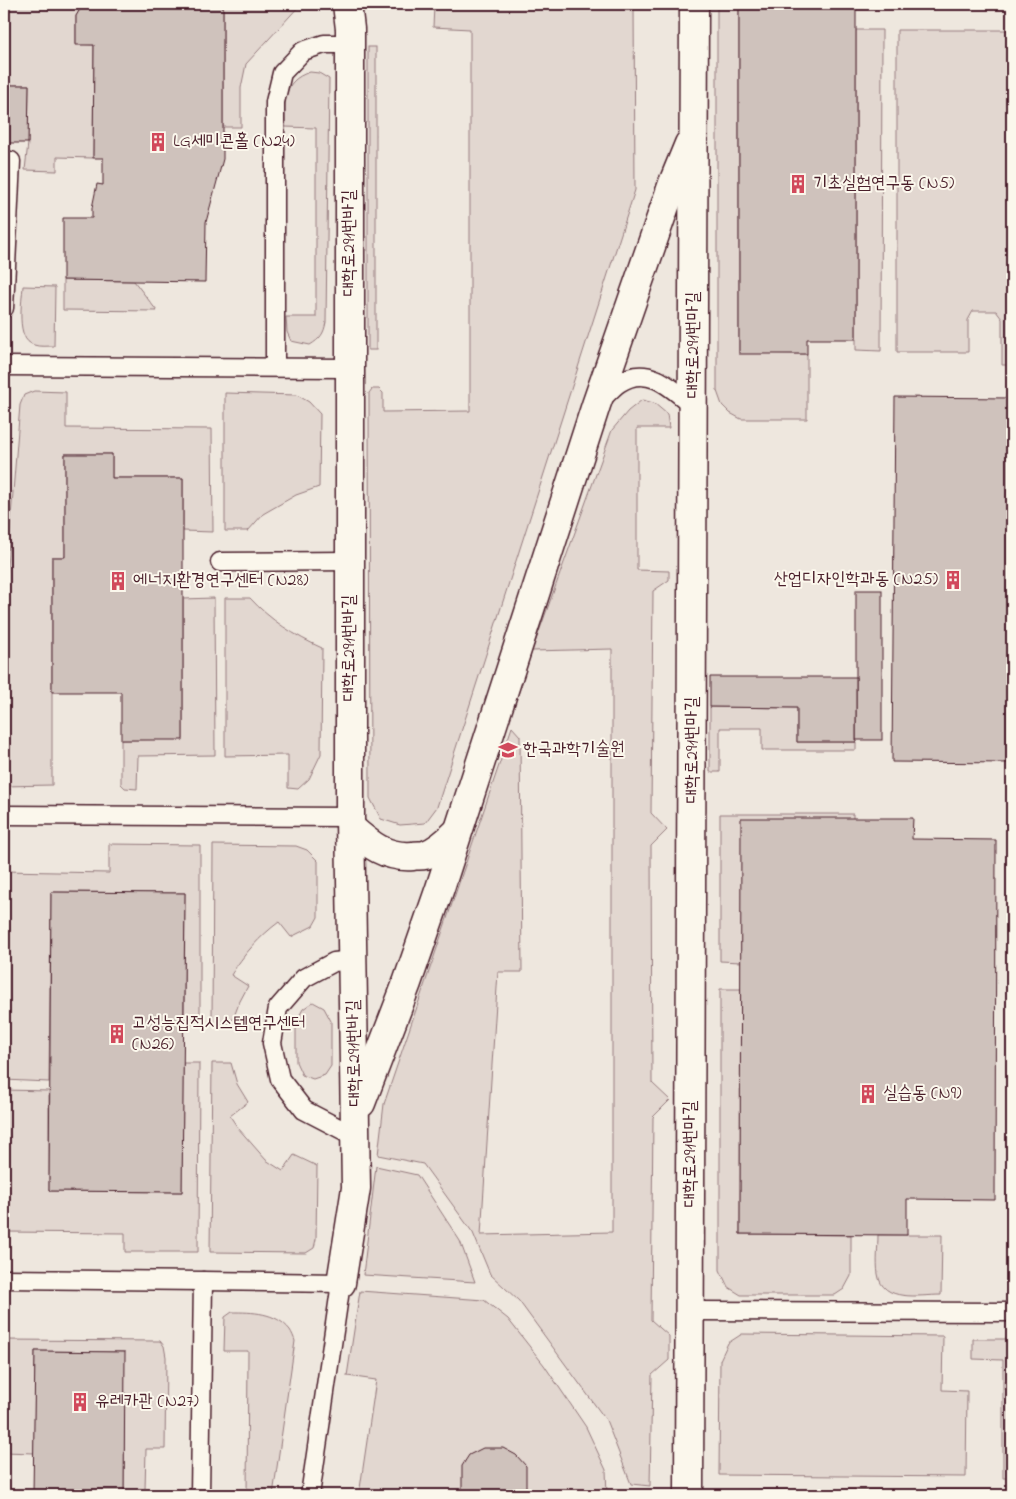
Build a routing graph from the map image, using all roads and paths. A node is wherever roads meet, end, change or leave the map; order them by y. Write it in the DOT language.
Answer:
graph roads {
  1 [pos="347,4"];
  2 [pos="694,4"];
  3 [pos="350,44"];
  4 [pos="695,128"];
  5 [pos="11,160"];
  6 [pos="4,308"];
  7 [pos="4,366"];
  8 [pos="275,367"];
  9 [pos="350,368"];
  10 [pos="596,405"];
  11 [pos="694,407"];
  12 [pos="350,560"];
  13 [pos="220,562"];
  14 [pos="4,815"];
  15 [pos="351,822"];
  16 [pos="457,832"];
  17 [pos="353,960"];
  18 [pos="356,1127"];
  19 [pos="4,1279"];
  20 [pos="203,1280"];
  21 [pos="341,1283"];
  22 [pos="691,1311"];
  23 [pos="1012,1312"];
  24 [pos="200,1495"];
  25 [pos="310,1495"];
  26 [pos="689,1495"];
  1 -- 3 [label="street, 대학로291번바길"];
  2 -- 4 [label="street, 대학로291번마길"];
  3 -- 8 [label="lane"];
  3 -- 9 [label="street, 대학로291번바길"];
  4 -- 10 [label="street, 대학로291번바길"];
  4 -- 11 [label="street, 대학로291번마길"];
  5 -- 6 [label="lane"];
  7 -- 8 [label="lane"];
  8 -- 9 [label="lane"];
  9 -- 12 [label="street, 대학로291번바길"];
  10 -- 11 [label="lane"];
  10 -- 16 [label="street, 대학로291번바길"];
  11 -- 22 [label="street, 대학로291번마길"];
  12 -- 13 [label="lane"];
  12 -- 15 [label="street, 대학로291번바길"];
  14 -- 15 [label="lane"];
  15 -- 16 [label="street"];
  15 -- 17 [label="street, 대학로291번바길"];
  16 -- 18 [label="street, 대학로291번바길"];
  17 -- 18 [label="street, 대학로291번바길"];
  17 -- 18 [label="lane"];
  18 -- 21 [label="street"];
  19 -- 20 [label="lane"];
  20 -- 21 [label="lane"];
  20 -- 24 [label="lane"];
  21 -- 25 [label="lane"];
  22 -- 23 [label="lane"];
  22 -- 26 [label="street, 대학로291번마길"];
}
